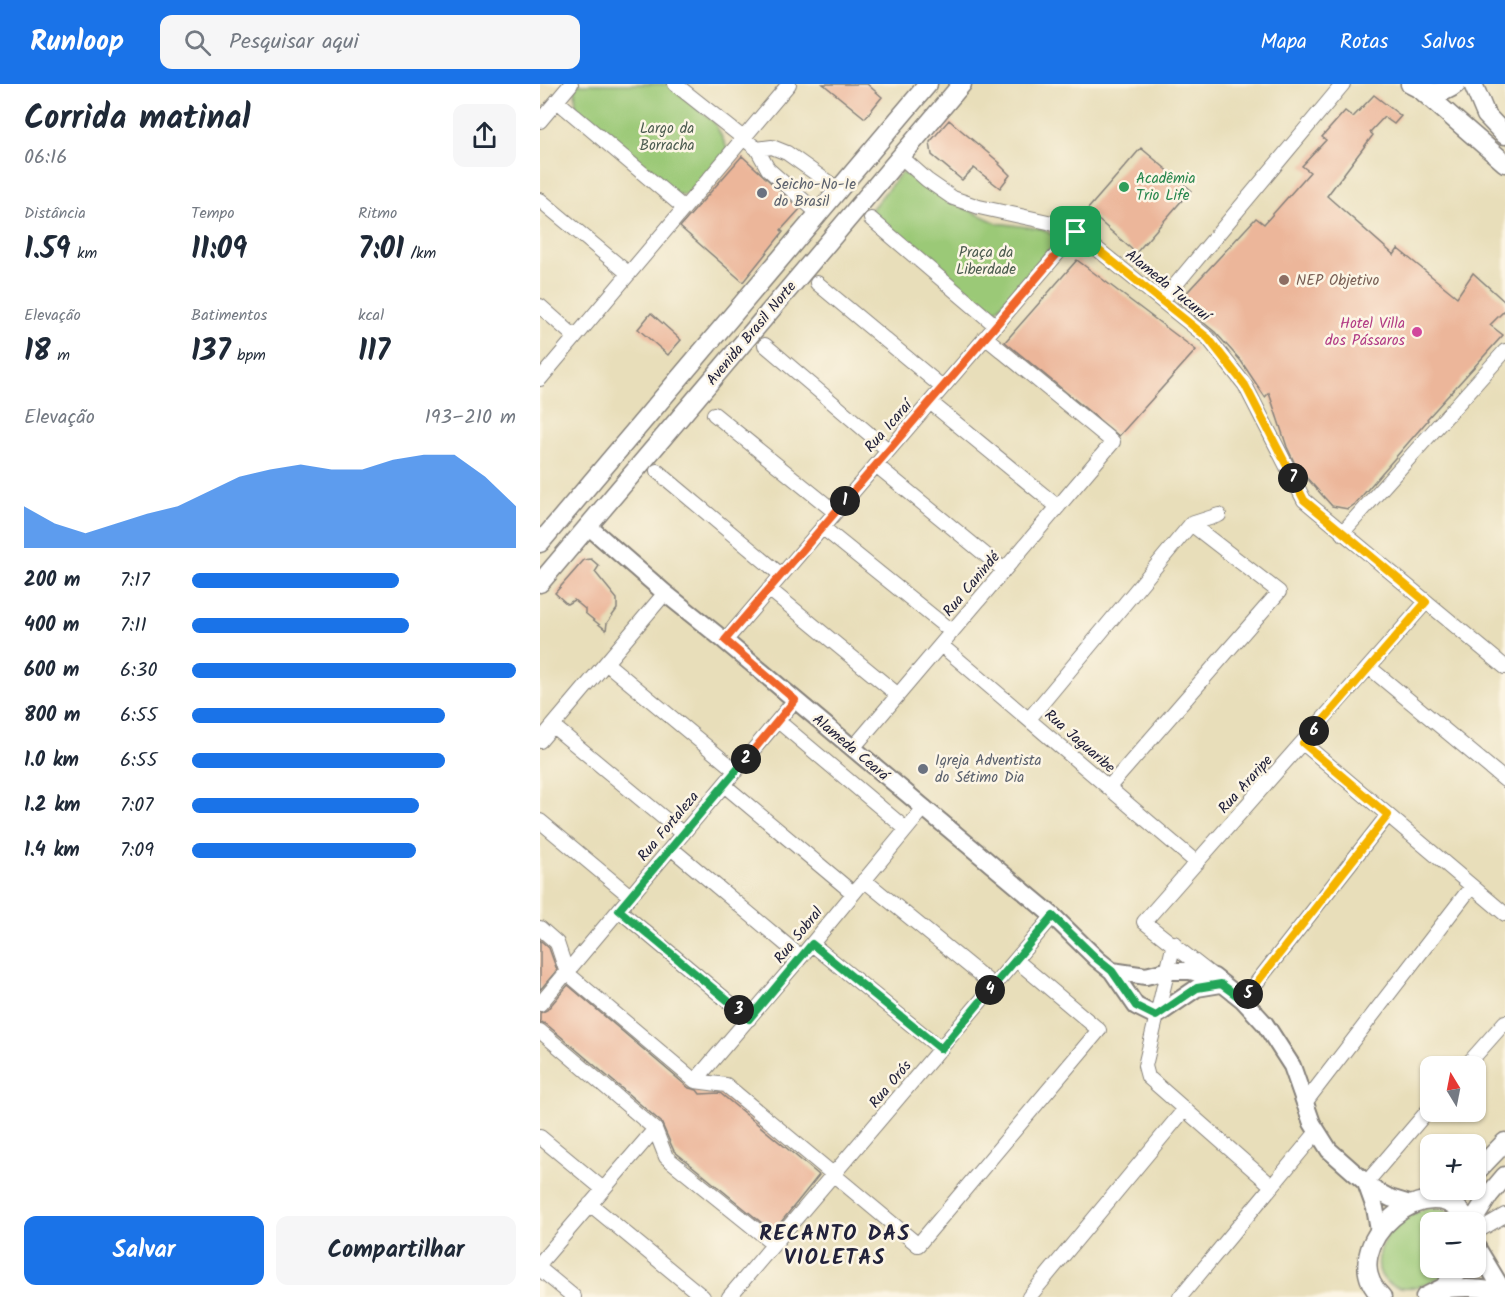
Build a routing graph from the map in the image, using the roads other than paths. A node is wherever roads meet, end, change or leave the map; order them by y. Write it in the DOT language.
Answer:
graph roads {
  1 [pos="571,84"];
  2 [pos="675,84"];
  3 [pos="789,84"];
  4 [pos="928,84"];
  5 [pos="962,84"];
  6 [pos="1343,84"];
  7 [pos="1456,84"];
  8 [pos="1473,84"];
  9 [pos="1416,87"];
  10 [pos="557,101"];
  11 [pos="540,121"];
  12 [pos="1505,135"];
  13 [pos="743,138"];
  14 [pos="757,149"];
  15 [pos="900,156"];
  16 [pos="1505,163"];
  17 [pos="839,190"];
  18 [pos="540,200"];
  19 [pos="684,208"];
  20 [pos="819,214"];
  21 [pos="871,219"];
  22 [pos="1076,232"];
  23 [pos="629,274"];
  24 [pos="817,284"];
  25 [pos="1162,301"];
  26 [pos="540,306"];
  27 [pos="995,325"];
  28 [pos="575,337"];
  29 [pos="985,337"];
  30 [pos="765,345"];
  31 [pos="1505,351"];
  32 [pos="540,379"];
  33 [pos="942,387"];
  34 [pos="930,402"];
  35 [pos="714,414"];
  36 [pos="888,450"];
  37 [pos="876,465"];
  38 [pos="657,471"];
  39 [pos="1058,507"];
  40 [pos="835,512"];
  41 [pos="1220,515"];
  42 [pos="1191,524"];
  43 [pos="588,526"];
  44 [pos="822,527"];
  45 [pos="1342,532"];
  46 [pos="540,543"];
  47 [pos="1004,570"];
  48 [pos="781,575"];
  49 [pos="540,583"];
  50 [pos="770,589"];
  51 [pos="665,593"];
  52 [pos="1426,602"];
  53 [pos="952,632"];
  54 [pos="725,640"];
  55 [pos="941,645"];
  56 [pos="606,663"];
  57 [pos="1370,668"];
  58 [pos="1505,668"];
  59 [pos="898,695"];
  60 [pos="795,700"];
  61 [pos="1029,719"];
  62 [pos="778,721"];
  63 [pos="553,726"];
  64 [pos="540,741"];
  65 [pos="1303,743"];
  66 [pos="853,748"];
  67 [pos="736,771"];
  68 [pos="1505,780"];
  69 [pos="724,785"];
  70 [pos="1108,787"];
  71 [pos="924,808"];
  72 [pos="1388,815"];
  73 [pos="540,820"];
  74 [pos="906,829"];
  75 [pos="683,834"];
  76 [pos="671,848"];
  77 [pos="1197,863"];
  78 [pos="864,880"];
  79 [pos="1472,886"];
  80 [pos="853,893"];
  81 [pos="630,896"];
  82 [pos="619,910"];
  83 [pos="1505,914"];
  84 [pos="1053,916"];
  85 [pos="540,928"];
  86 [pos="1173,943"];
  87 [pos="812,944"];
  88 [pos="801,957"];
  89 [pos="1016,960"];
  90 [pos="1112,971"];
  91 [pos="1166,971"];
  92 [pos="567,973"];
  93 [pos="1146,976"];
  94 [pos="1217,980"];
  95 [pos="994,986"];
  96 [pos="1243,1000"];
  97 [pos="540,1004"];
  98 [pos="1136,1006"];
  99 [pos="1156,1016"];
  100 [pos="749,1019"];
  101 [pos="1505,1022"];
  102 [pos="540,1030"];
  103 [pos="941,1049"];
  104 [pos="1475,1056"];
  105 [pos="695,1081"];
  106 [pos="1305,1104"];
  107 [pos="1184,1110"];
  108 [pos="1420,1120"];
  109 [pos="655,1129"];
  110 [pos="1316,1133"];
  111 [pos="540,1137"];
  112 [pos="1505,1142"];
  113 [pos="1486,1162"];
  114 [pos="834,1176"];
  115 [pos="1505,1176"];
  116 [pos="1365,1183"];
  117 [pos="1272,1186"];
  118 [pos="603,1189"];
  119 [pos="1436,1201"];
  120 [pos="590,1204"];
  121 [pos="1413,1205"];
  122 [pos="1460,1212"];
  123 [pos="1482,1212"];
  124 [pos="1505,1215"];
  125 [pos="1486,1223"];
  126 [pos="1379,1230"];
  127 [pos="774,1244"];
  128 [pos="545,1248"];
  129 [pos="540,1263"];
  130 [pos="1486,1263"];
  131 [pos="540,1269"];
  132 [pos="1454,1278"];
  133 [pos="1367,1289"];
  134 [pos="1432,1294"];
  135 [pos="1504,1294"];
  136 [pos="574,1297"];
  137 [pos="703,1297"];
  138 [pos="729,1297"];
  139 [pos="1029,1297"];
  140 [pos="1180,1297"];
  141 [pos="1382,1297"];
  1 -- 10 [label="street"];
  2 -- 13 [label="street"];
  3 -- 13 [label="street"];
  4 -- 17 [label="main road, Avenida Brasil Norte"];
  5 -- 15 [label="main road, Avenida Brasil Norte"];
  6 -- 25 [label="street"];
  7 -- 9 [label="main road"];
  8 -- 12 [label="main road"];
  9 -- 16 [label="main road"];
  10 -- 11 [label="street"];
  10 -- 19 [label="street"];
  13 -- 14 [label="street"];
  13 -- 19 [label="street"];
  14 -- 17 [label="street"];
  14 -- 20 [label="street"];
  15 -- 22 [label="street, Alameda Tucuruí"];
  15 -- 43 [label="main road, Avenida Brasil Norte"];
  17 -- 20 [label="main road, Avenida Brasil Norte"];
  18 -- 23 [label="street"];
  19 -- 23 [label="street"];
  20 -- 46 [label="main road, Avenida Brasil Norte"];
  21 -- 27 [label="street"];
  22 -- 25 [label="street, Alameda Tucuruí"];
  22 -- 27 [label="street, Rua Icaraí"];
  23 -- 28 [label="street"];
  24 -- 33 [label="street"];
  25 -- 45 [label="street, Alameda Tucuruí"];
  26 -- 28 [label="street"];
  27 -- 29 [label="street, Rua Icaraí"];
  28 -- 32 [label="street"];
  29 -- 33 [label="street, Rua Icaraí"];
  29 -- 39 [label="street, Rua Canindé"];
  30 -- 36 [label="street"];
  31 -- 45 [label="street"];
  33 -- 34 [label="street, Rua Icaraí"];
  34 -- 36 [label="street, Rua Icaraí"];
  34 -- 39 [label="street"];
  35 -- 40 [label="street"];
  36 -- 37 [label="street, Rua Icaraí"];
  37 -- 40 [label="street, Rua Icaraí"];
  37 -- 47 [label="street"];
  38 -- 48 [label="street"];
  39 -- 47 [label="street, Rua Canindé"];
  40 -- 44 [label="street, Rua Icaraí"];
  41 -- 42 [label="street"];
  42 -- 61 [label="street"];
  42 -- 70 [label="street"];
  43 -- 49 [label="main road, Avenida Brasil Norte"];
  43 -- 51 [label="street, Alameda Ceará"];
  44 -- 48 [label="street, Rua Icaraí"];
  44 -- 53 [label="street"];
  45 -- 52 [label="street, Alameda Tucuruí"];
  47 -- 53 [label="street, Rua Canindé"];
  48 -- 50 [label="street, Rua Icaraí"];
  50 -- 54 [label="street, Rua Icaraí"];
  50 -- 59 [label="street"];
  51 -- 54 [label="street, Alameda Ceará"];
  51 -- 56 [label="street"];
  52 -- 57 [label="street, Rua Araripe"];
  52 -- 58 [label="street, Alameda Tucuruí"];
  53 -- 55 [label="street, Rua Canindé"];
  54 -- 60 [label="street, Alameda Ceará"];
  55 -- 59 [label="street, Rua Canindé"];
  55 -- 61 [label="street, Rua Jaguaribe"];
  56 -- 63 [label="street"];
  56 -- 67 [label="street"];
  57 -- 65 [label="street, Rua Araripe"];
  57 -- 68 [label="street"];
  59 -- 66 [label="street, Rua Canindé"];
  60 -- 62 [label="street, Rua Fortaleza"];
  60 -- 66 [label="street, Alameda Ceará"];
  61 -- 70 [label="street, Rua Jaguaribe"];
  62 -- 67 [label="street, Rua Fortaleza"];
  62 -- 74 [label="street"];
  63 -- 64 [label="street"];
  63 -- 75 [label="street"];
  65 -- 72 [label="street"];
  65 -- 77 [label="street, Rua Araripe"];
  66 -- 71 [label="street, Alameda Ceará"];
  67 -- 69 [label="street, Rua Fortaleza"];
  69 -- 75 [label="street, Rua Fortaleza"];
  69 -- 80 [label="street"];
  70 -- 77 [label="street, Rua Jaguaribe"];
  71 -- 74 [label="street, Rua Sobral"];
  71 -- 84 [label="street, Alameda Ceará"];
  72 -- 79 [label="street"];
  72 -- 96 [label="street"];
  73 -- 81 [label="street"];
  74 -- 78 [label="street, Rua Sobral"];
  75 -- 76 [label="street, Rua Fortaleza"];
  76 -- 81 [label="street, Rua Fortaleza"];
  76 -- 88 [label="street"];
  77 -- 86 [label="street, Rua Araripe"];
  78 -- 80 [label="street, Rua Sobral"];
  78 -- 95 [label="street"];
  79 -- 83 [label="street"];
  79 -- 106 [label="street"];
  80 -- 87 [label="street, Rua Sobral"];
  81 -- 82 [label="street, Rua Fortaleza"];
  82 -- 92 [label="street, Rua Fortaleza"];
  82 -- 100 [label="street"];
  84 -- 89 [label="street, Rua Orós"];
  84 -- 90 [label="street, Alameda Ceará"];
  85 -- 92 [label="street"];
  86 -- 91 [label="street"];
  86 -- 94 [label="street"];
  87 -- 88 [label="street, Rua Sobral"];
  87 -- 103 [label="street"];
  88 -- 100 [label="street, Rua Sobral"];
  89 -- 95 [label="street, Rua Orós"];
  89 -- 114 [label="street"];
  90 -- 93 [label="street"];
  90 -- 98 [label="street, Alameda Ceará"];
  91 -- 93 [label="street"];
  91 -- 94 [label="street"];
  91 -- 99 [label="street"];
  92 -- 97 [label="street, Rua Fortaleza"];
  92 -- 105 [label="street"];
  93 -- 98 [label="street"];
  94 -- 96 [label="street"];
  94 -- 99 [label="street"];
  95 -- 103 [label="street, Rua Orós"];
  96 -- 106 [label="street"];
  98 -- 99 [label="street"];
  99 -- 107 [label="street"];
  100 -- 105 [label="street, Rua Sobral"];
  101 -- 104 [label="street"];
  102 -- 109 [label="street"];
  103 -- 114 [label="street, Rua Orós"];
  105 -- 114 [label="street"];
  106 -- 110 [label="street"];
  107 -- 117 [label="street"];
  107 -- 139 [label="street"];
  108 -- 116 [label="street"];
  109 -- 118 [label="street"];
  109 -- 127 [label="street"];
  110 -- 116 [label="street"];
  110 -- 117 [label="street"];
  111 -- 118 [label="street"];
  112 -- 113 [label="main road"];
  114 -- 127 [label="street, Rua Orós"];
  115 -- 123 [label="main road"];
  116 -- 121 [label="street"];
  116 -- 126 [label="street"];
  117 -- 140 [label="street"];
  118 -- 120 [label="street"];
  119 -- 121 [label="main road"];
  119 -- 122 [label="main road"];
  120 -- 128 [label="street"];
  120 -- 137 [label="street"];
  121 -- 126 [label="main road"];
  124 -- 125 [label="street"];
  126 -- 133 [label="main road"];
  127 -- 138 [label="street, Rua Orós"];
  128 -- 129 [label="street"];
  130 -- 135 [label="street"];
  131 -- 136 [label="street"];
  132 -- 134 [label="main road"];
  133 -- 141 [label="main road"];
  134 -- 135 [label="street"];
}
